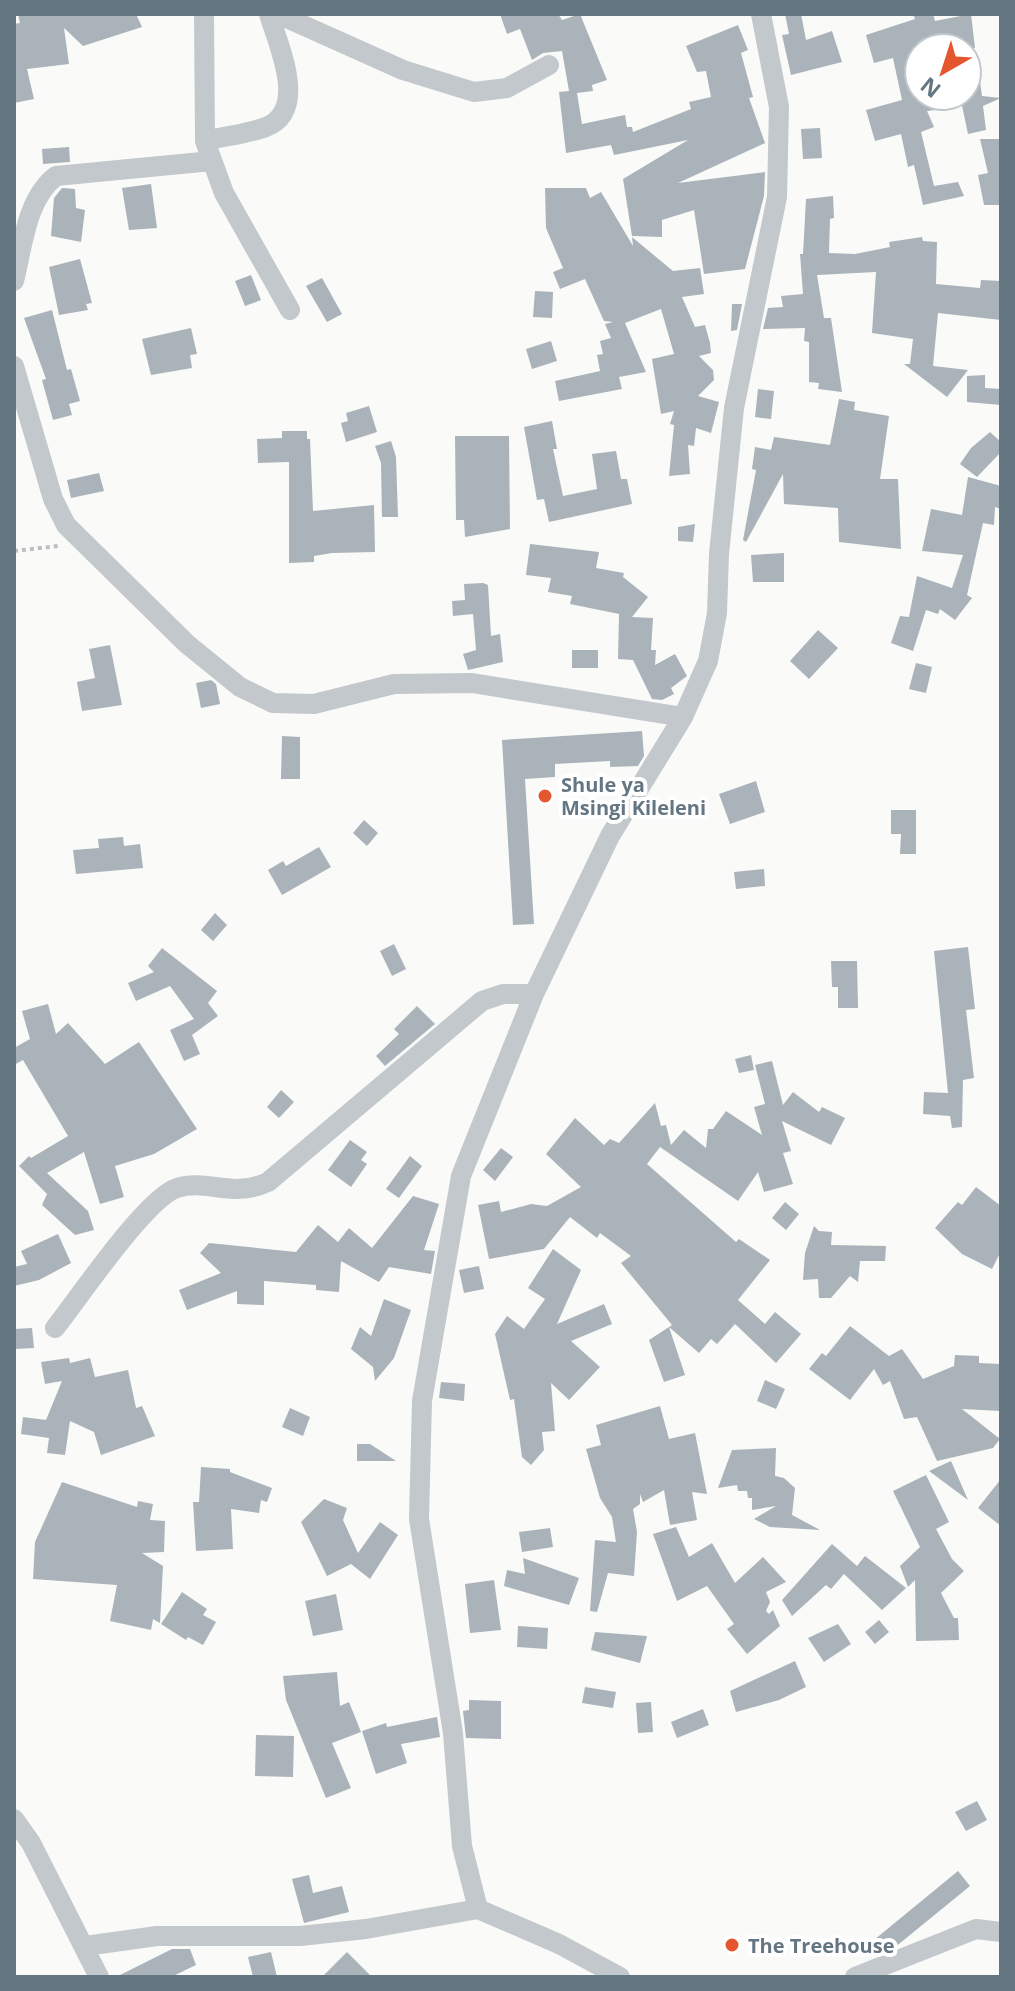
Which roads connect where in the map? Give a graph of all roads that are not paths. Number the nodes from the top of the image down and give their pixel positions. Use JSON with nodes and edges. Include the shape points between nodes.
{"nodes":[{"id":1,"x":204,"y":14,"type":"edge"},
{"id":2,"x":269,"y":14,"type":"edge"},
{"id":3,"x":278,"y":14,"type":"edge"},
{"id":4,"x":761,"y":14,"type":"edge"},
{"id":5,"x":549,"y":65,"type":"dead end"},
{"id":6,"x":205,"y":141,"type":"junction"},
{"id":7,"x":212,"y":161,"type":"junction"},
{"id":8,"x":14,"y":281,"type":"edge"},
{"id":9,"x":290,"y":310,"type":"dead end"},
{"id":10,"x":14,"y":366,"type":"edge"},
{"id":11,"x":683,"y":717,"type":"junction"},
{"id":12,"x":534,"y":994,"type":"junction"},
{"id":13,"x":55,"y":1328,"type":"dead end"},
{"id":14,"x":14,"y":1819,"type":"edge"},
{"id":15,"x":23,"y":1844,"type":"edge"},
{"id":16,"x":478,"y":1909,"type":"junction"},
{"id":17,"x":1001,"y":1932,"type":"edge"},
{"id":18,"x":85,"y":1946,"type":"junction"},
{"id":19,"x":99,"y":1977,"type":"edge"},
{"id":20,"x":620,"y":1977,"type":"edge"},
{"id":21,"x":855,"y":1977,"type":"edge"}],
"edges":[{"from":1,"to":6,"type":"street"},
{"from":2,"to":6,"type":"street","via":[[288,83],[288,106],[268,126]]},
{"from":3,"to":5,"type":"street","via":[[403,70],[474,92],[507,88]]},
{"from":4,"to":11,"type":"street","via":[[779,107],[777,197],[734,408],[717,613],[708,661]]},
{"from":6,"to":7,"type":"street"},
{"from":7,"to":8,"type":"street","via":[[56,176],[35,200]]},
{"from":7,"to":9,"type":"street","via":[[224,193]]},
{"from":10,"to":11,"type":"street","via":[[53,499],[80,542],[240,687],[273,703],[314,704],[394,684],[472,683]]},
{"from":11,"to":12,"type":"street","via":[[610,836]]},
{"from":12,"to":13,"type":"street","via":[[503,994],[482,1001],[268,1182],[252,1190],[177,1188],[156,1203]]},
{"from":12,"to":16,"type":"street","via":[[461,1176],[422,1401],[419,1519],[453,1733],[462,1846]]},
{"from":14,"to":15,"type":"street"},
{"from":15,"to":18,"type":"street"},
{"from":16,"to":18,"type":"street","via":[[300,1936],[157,1936]]},
{"from":16,"to":20,"type":"street"},
{"from":17,"to":21,"type":"street","via":[[976,1929]]},
{"from":18,"to":19,"type":"street"}]}
